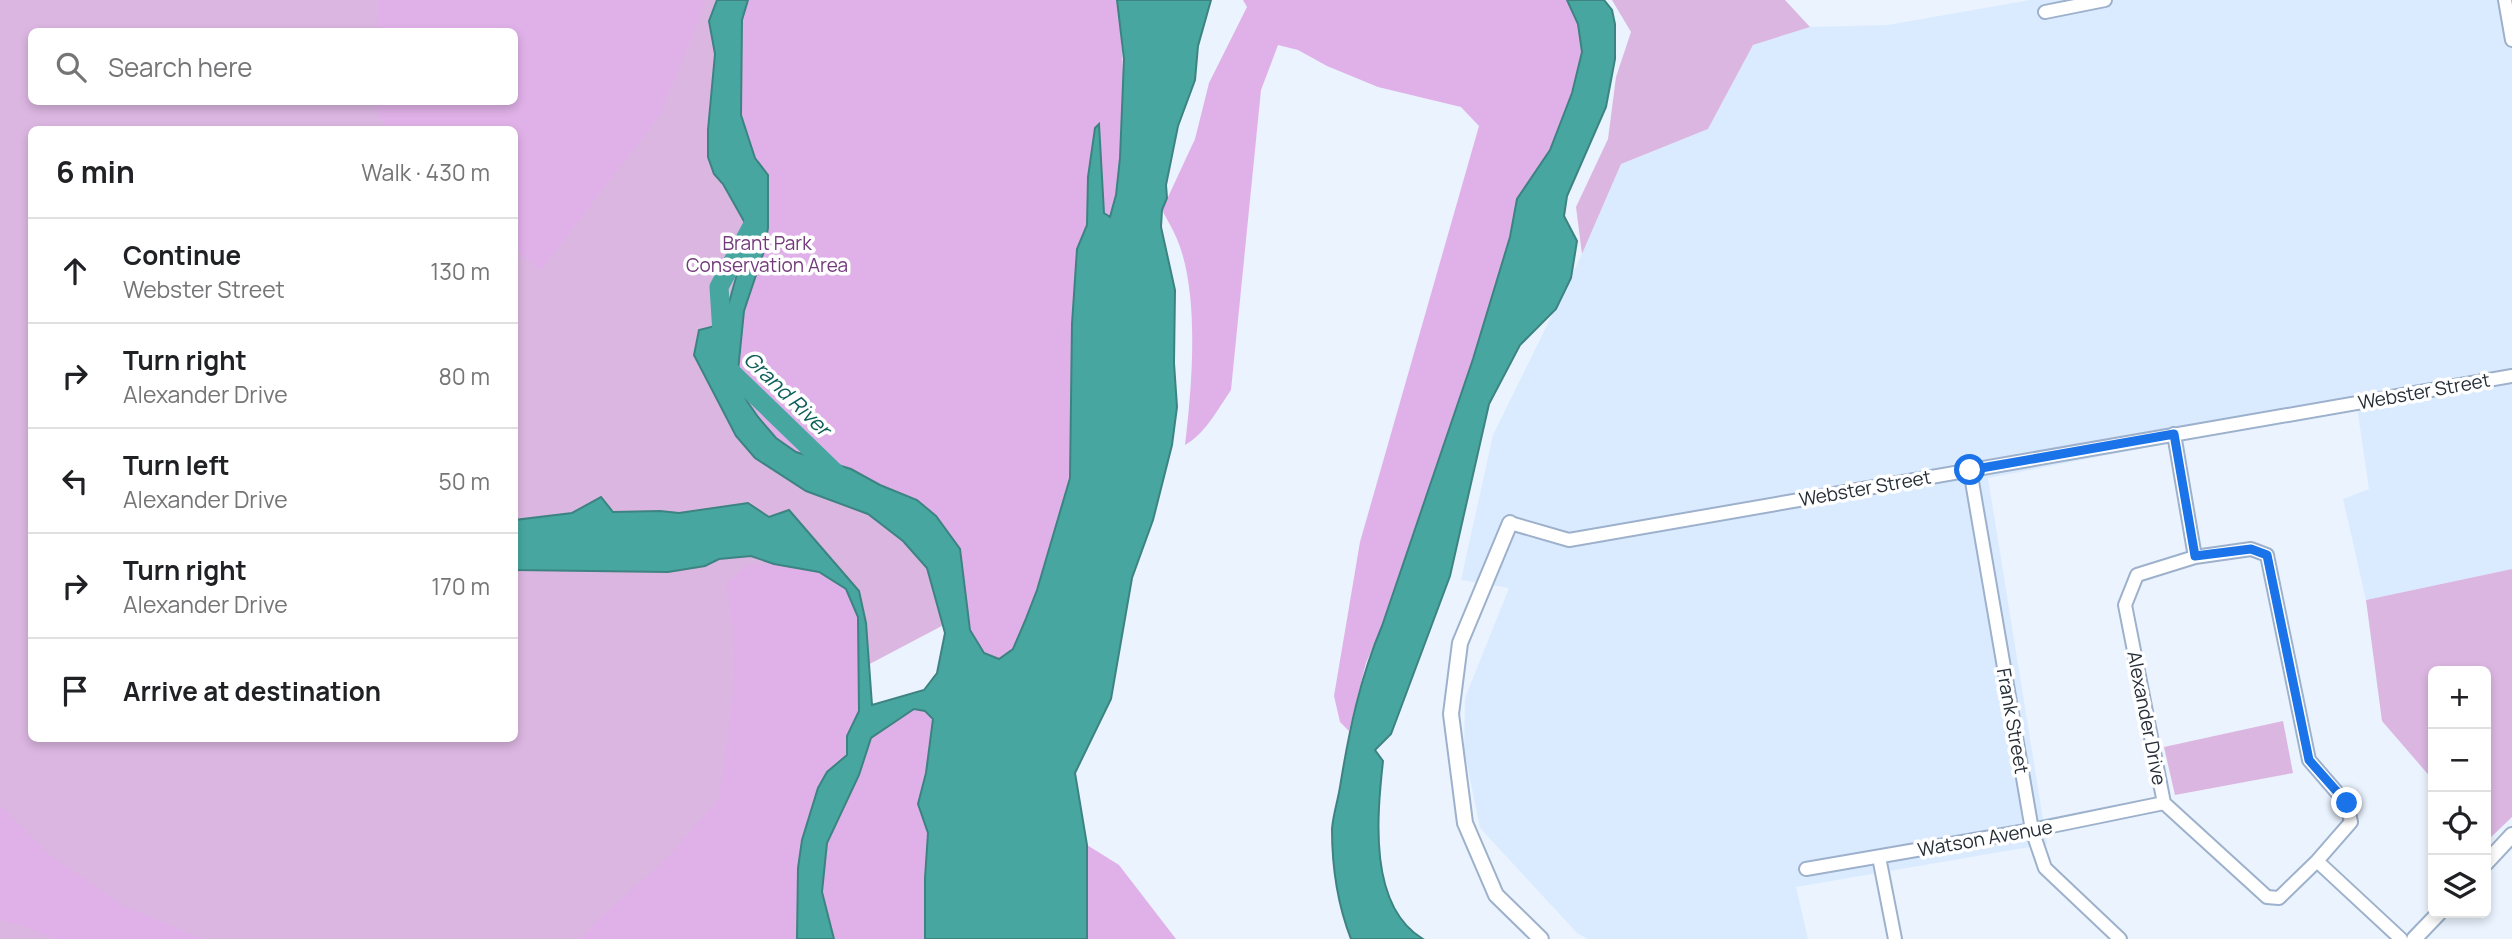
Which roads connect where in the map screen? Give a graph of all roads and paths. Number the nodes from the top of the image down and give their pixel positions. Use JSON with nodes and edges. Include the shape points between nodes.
{"nodes":[{"id":1,"x":2105,"y":0,"type":"edge"},
{"id":2,"x":2505,"y":0,"type":"edge"},
{"id":3,"x":2045,"y":12,"type":"dead end"},
{"id":4,"x":2512,"y":40,"type":"edge"},
{"id":5,"x":2512,"y":376,"type":"edge"},
{"id":6,"x":2174,"y":434,"type":"junction"},
{"id":7,"x":1970,"y":470,"type":"junction"},
{"id":8,"x":1510,"y":523,"type":"joint"},
{"id":9,"x":2195,"y":556,"type":"junction"},
{"id":10,"x":2164,"y":803,"type":"junction"},
{"id":11,"x":2032,"y":830,"type":"junction"},
{"id":12,"x":2512,"y":835,"type":"edge"},
{"id":13,"x":1879,"y":857,"type":"junction"},
{"id":14,"x":2491,"y":858,"type":"edge"},
{"id":15,"x":2317,"y":861,"type":"junction"},
{"id":16,"x":1806,"y":869,"type":"dead end"},
{"id":17,"x":2433,"y":918,"type":"edge"},
{"id":18,"x":1541,"y":939,"type":"edge"},
{"id":19,"x":1895,"y":939,"type":"edge"},
{"id":20,"x":2120,"y":939,"type":"edge"},
{"id":21,"x":2401,"y":939,"type":"edge"},
{"id":22,"x":2414,"y":939,"type":"edge"}],
"edges":[{"from":1,"to":3,"type":"street"},
{"from":2,"to":4,"type":"street"},
{"from":5,"to":6,"type":"street","name":"Webster Street"},
{"from":6,"to":7,"type":"street","name":"Webster Street"},
{"from":6,"to":9,"type":"street"},
{"from":7,"to":8,"type":"street","name":"Webster Street","via":[[1569,540]]},
{"from":7,"to":11,"type":"street","name":"Frank Street"},
{"from":8,"to":18,"type":"street","via":[[1460,643],[1451,714],[1465,823],[1496,895]]},
{"from":9,"to":10,"type":"street","name":"Alexander Drive","via":[[2137,575],[2125,606]]},
{"from":9,"to":15,"type":"street","name":"Alexander Drive","via":[[2251,549],[2267,555],[2309,760],[2347,803],[2351,822]]},
{"from":10,"to":11,"type":"street","name":"Watson Avenue"},
{"from":10,"to":15,"type":"street","name":"Alexander Drive","via":[[2267,897],[2279,898]]},
{"from":11,"to":13,"type":"street","name":"Watson Avenue"},
{"from":11,"to":20,"type":"street","name":"Frank Street","via":[[2045,869]]},
{"from":12,"to":14,"type":"street"},
{"from":13,"to":16,"type":"street","name":"Watson Avenue"},
{"from":13,"to":19,"type":"street"},
{"from":15,"to":21,"type":"street"},
{"from":17,"to":22,"type":"street"}]}
